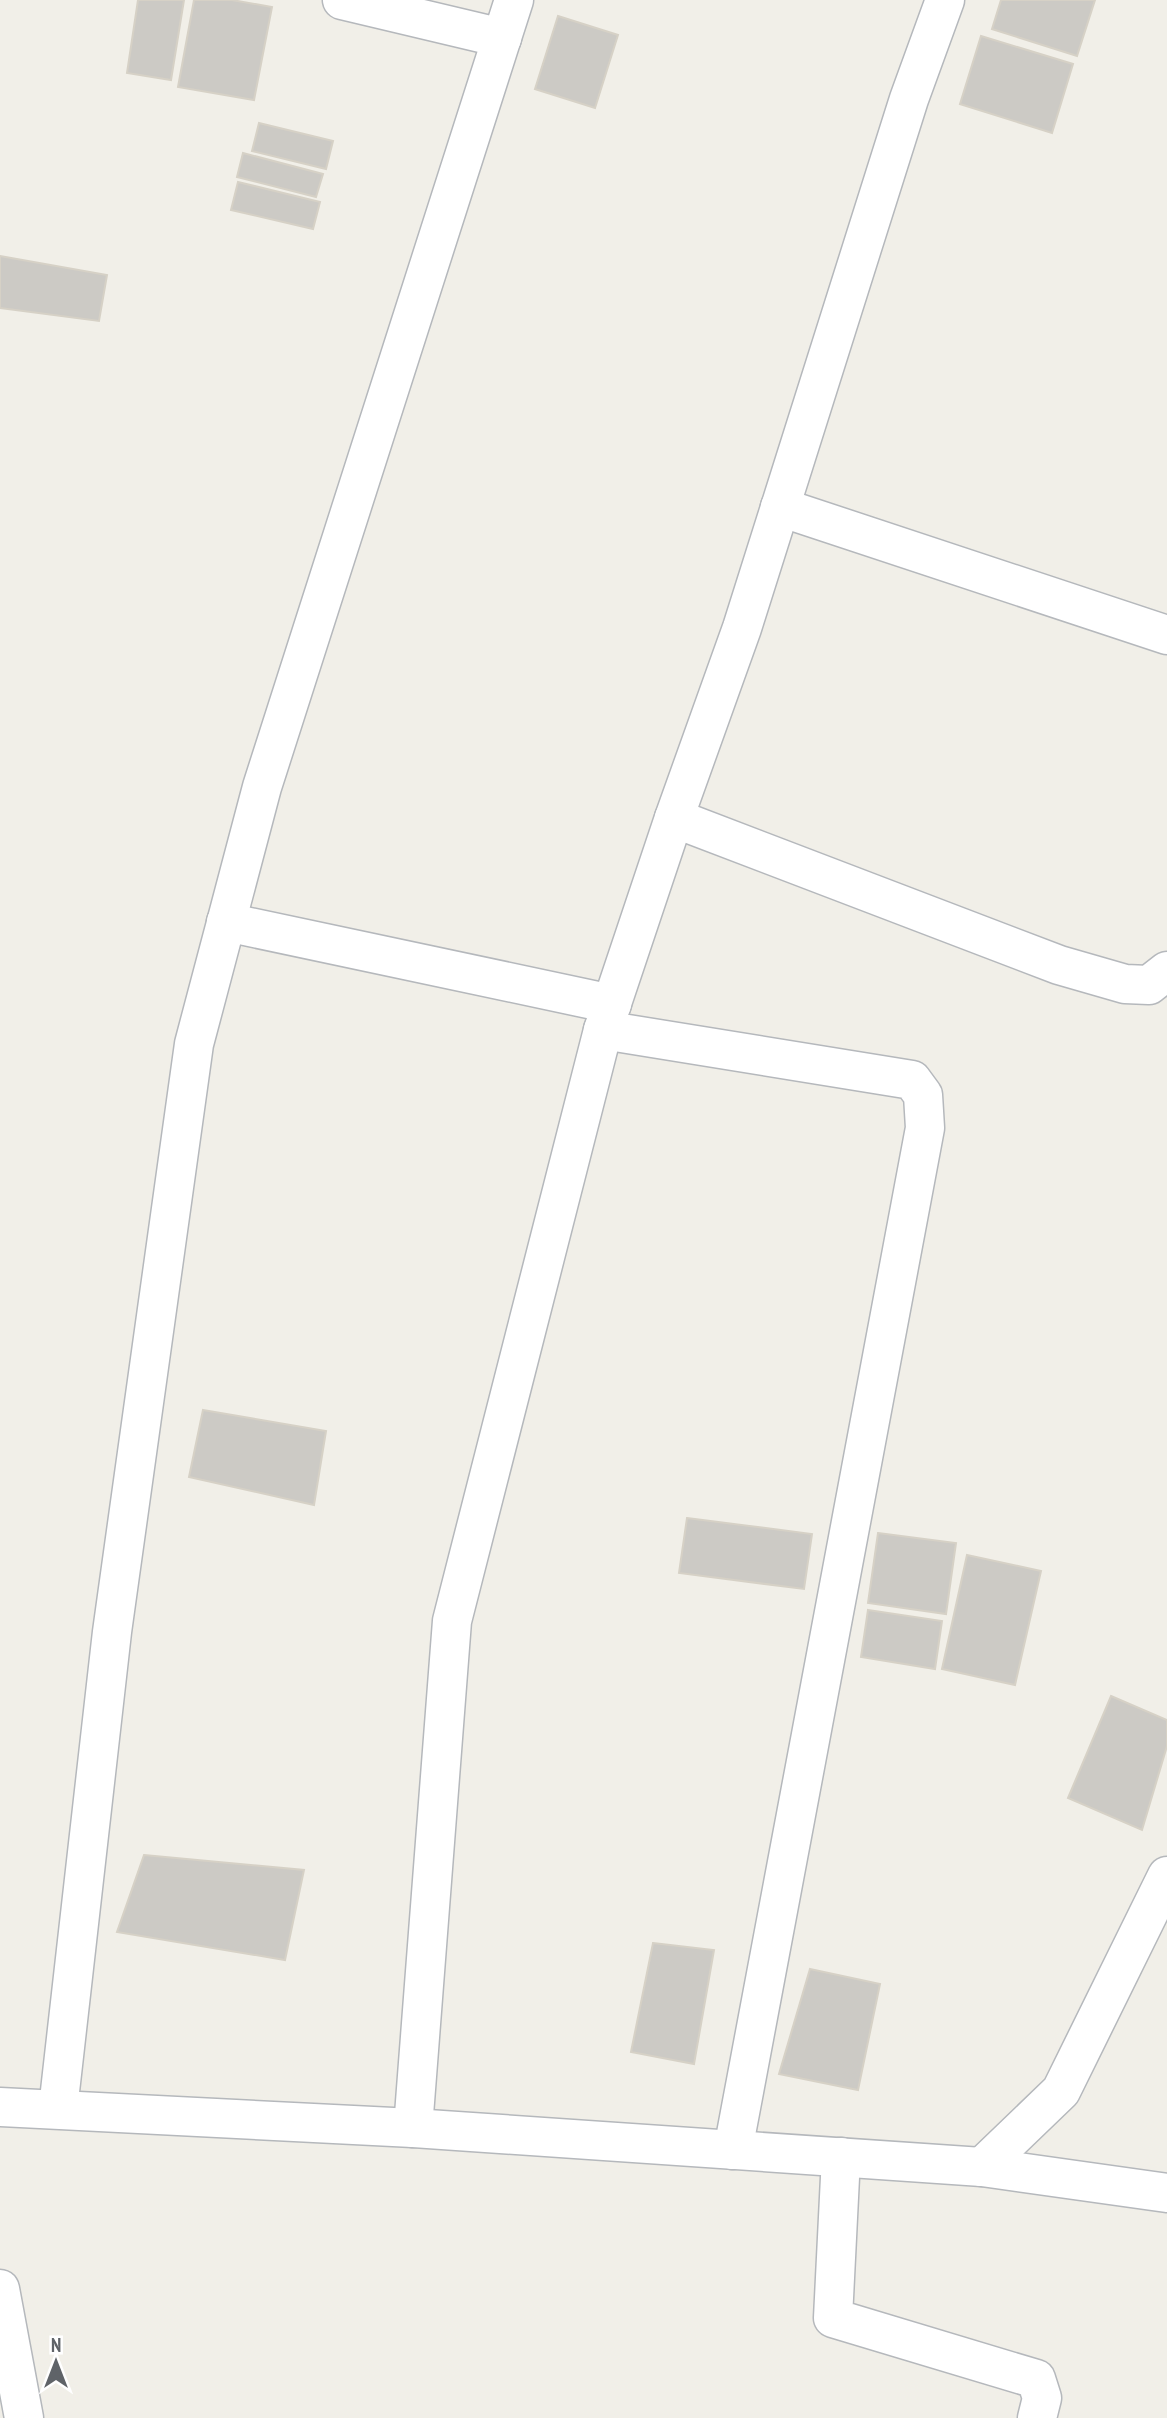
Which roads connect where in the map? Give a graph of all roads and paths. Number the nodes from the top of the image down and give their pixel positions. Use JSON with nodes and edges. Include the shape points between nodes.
{"nodes":[{"id":1,"x":342,"y":0,"type":"edge"},
{"id":2,"x":514,"y":0,"type":"edge"},
{"id":3,"x":945,"y":0,"type":"edge"},
{"id":4,"x":502,"y":38,"type":"junction"},
{"id":5,"x":780,"y":506,"type":"junction"},
{"id":6,"x":1167,"y":635,"type":"edge"},
{"id":7,"x":674,"y":818,"type":"junction"},
{"id":8,"x":226,"y":922,"type":"junction"},
{"id":9,"x":1167,"y":971,"type":"edge"},
{"id":10,"x":607,"y":1017,"type":"junction"},
{"id":11,"x":1167,"y":1876,"type":"edge"},
{"id":12,"x":0,"y":2107,"type":"edge"},
{"id":13,"x":58,"y":2109,"type":"junction"},
{"id":14,"x":413,"y":2128,"type":"junction"},
{"id":15,"x":733,"y":2150,"type":"junction"},
{"id":16,"x":841,"y":2157,"type":"junction"},
{"id":17,"x":982,"y":2167,"type":"junction"},
{"id":18,"x":1167,"y":2193,"type":"edge"},
{"id":19,"x":0,"y":2289,"type":"edge"},
{"id":20,"x":24,"y":2418,"type":"edge"},
{"id":21,"x":1037,"y":2418,"type":"edge"}],
"edges":[{"from":1,"to":4,"type":"street"},
{"from":2,"to":4,"type":"street"},
{"from":3,"to":5,"type":"street","via":[[909,99]]},
{"from":4,"to":8,"type":"street","via":[[262,787]]},
{"from":5,"to":6,"type":"street"},
{"from":5,"to":7,"type":"street"},
{"from":7,"to":9,"type":"street","via":[[1059,965],[1125,984],[1149,985]]},
{"from":7,"to":10,"type":"street"},
{"from":8,"to":10,"type":"street"},
{"from":8,"to":13,"type":"street","via":[[194,1044],[112,1632]]},
{"from":10,"to":14,"type":"street","via":[[452,1621]]},
{"from":10,"to":15,"type":"street","via":[[912,1080],[923,1095],[925,1128]]},
{"from":11,"to":17,"type":"street","via":[[1061,2091]]},
{"from":12,"to":13,"type":"street"},
{"from":13,"to":14,"type":"street"},
{"from":14,"to":15,"type":"street"},
{"from":15,"to":16,"type":"street"},
{"from":16,"to":17,"type":"street"},
{"from":16,"to":21,"type":"street","via":[[833,2318],[1036,2379],[1042,2398]]},
{"from":17,"to":18,"type":"street"},
{"from":19,"to":20,"type":"street"}]}
